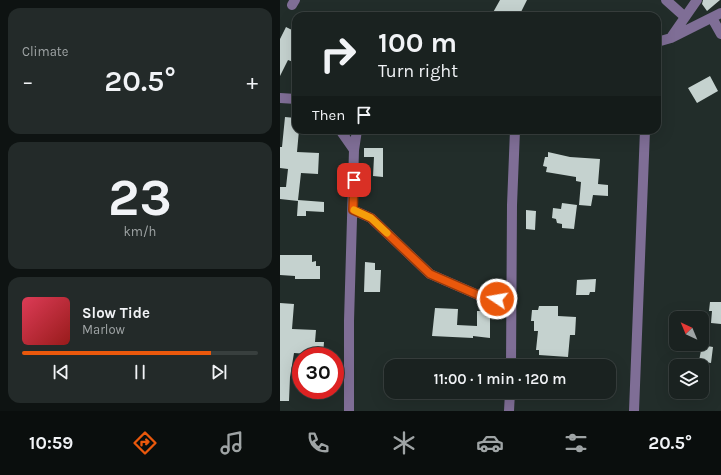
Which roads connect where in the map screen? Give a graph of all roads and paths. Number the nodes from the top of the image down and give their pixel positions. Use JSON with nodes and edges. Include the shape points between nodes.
{"nodes":[{"id":1,"x":666,"y":0,"type":"edge"},
{"id":2,"x":696,"y":0,"type":"edge"},
{"id":3,"x":717,"y":16,"type":"edge"},
{"id":4,"x":685,"y":17,"type":"junction"},
{"id":5,"x":721,"y":34,"type":"edge"},
{"id":6,"x":671,"y":38,"type":"junction"},
{"id":7,"x":661,"y":41,"type":"edge"},
{"id":8,"x":280,"y":98,"type":"edge"},
{"id":9,"x":292,"y":98,"type":"edge"},
{"id":10,"x":343,"y":134,"type":"edge"},
{"id":11,"x":357,"y":134,"type":"edge"},
{"id":12,"x":515,"y":134,"type":"edge"},
{"id":13,"x":645,"y":134,"type":"edge"},
{"id":14,"x":354,"y":150,"type":"junction"},
{"id":15,"x":353,"y":210,"type":"junction"},
{"id":16,"x":512,"y":299,"type":"junction"},
{"id":17,"x":511,"y":359,"type":"edge"},
{"id":18,"x":510,"y":399,"type":"edge"},
{"id":19,"x":349,"y":411,"type":"edge"},
{"id":20,"x":510,"y":411,"type":"edge"},
{"id":21,"x":634,"y":411,"type":"edge"}],
"edges":[{"from":1,"to":4,"type":"street"},
{"from":2,"to":4,"type":"street"},
{"from":3,"to":5,"type":"street"},
{"from":3,"to":6,"type":"street"},
{"from":4,"to":6,"type":"street"},
{"from":6,"to":7,"type":"street"},
{"from":8,"to":9,"type":"street"},
{"from":10,"to":14,"type":"street"},
{"from":11,"to":14,"type":"street"},
{"from":12,"to":16,"type":"street"},
{"from":13,"to":21,"type":"street"},
{"from":14,"to":15,"type":"street"},
{"from":15,"to":16,"type":"street","via":[[371,218],[430,274],[485,298]]},
{"from":15,"to":19,"type":"street"},
{"from":16,"to":17,"type":"street"},
{"from":18,"to":20,"type":"street"}]}
